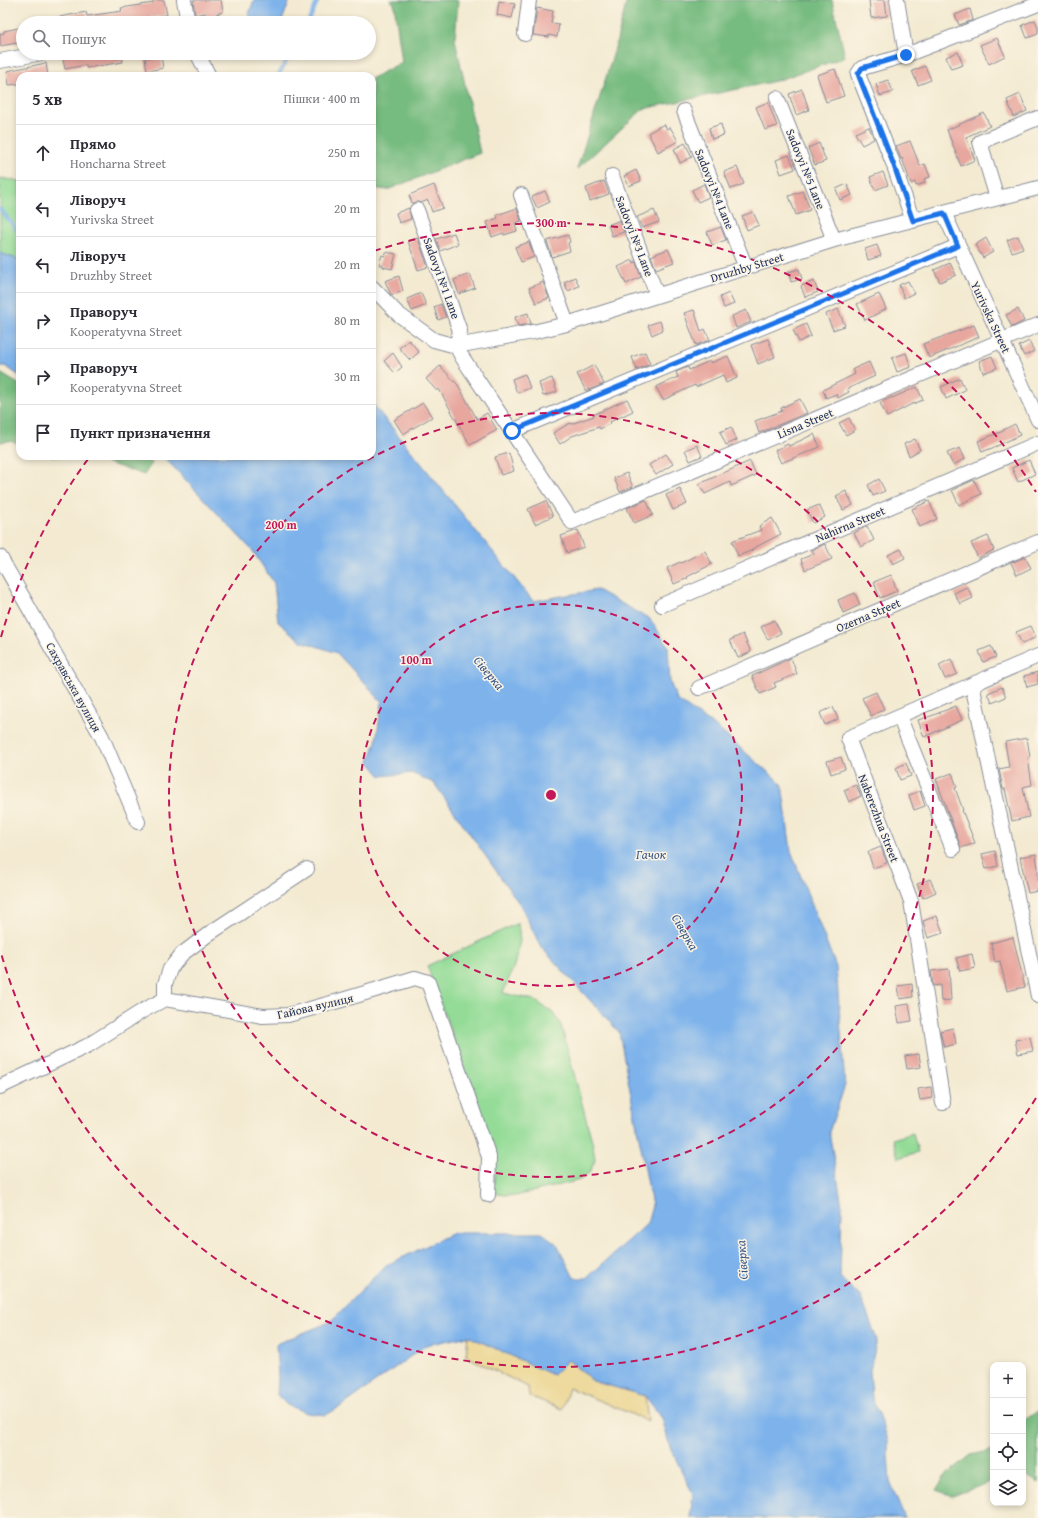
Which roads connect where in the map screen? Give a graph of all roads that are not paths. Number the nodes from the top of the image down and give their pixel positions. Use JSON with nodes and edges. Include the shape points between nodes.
{"nodes":[{"id":1,"x":184,"y":0,"type":"edge"},
{"id":2,"x":529,"y":0,"type":"edge"},
{"id":3,"x":897,"y":0,"type":"edge"},
{"id":4,"x":1038,"y":4,"type":"edge"},
{"id":5,"x":187,"y":16,"type":"edge"},
{"id":6,"x":525,"y":34,"type":"dead end"},
{"id":7,"x":906,"y":55,"type":"junction"},
{"id":8,"x":16,"y":58,"type":"edge"},
{"id":9,"x":201,"y":60,"type":"edge"},
{"id":10,"x":0,"y":61,"type":"edge"},
{"id":11,"x":207,"y":72,"type":"edge"},
{"id":12,"x":777,"y":98,"type":"dead end"},
{"id":13,"x":684,"y":111,"type":"dead end"},
{"id":14,"x":1038,"y":118,"type":"edge"},
{"id":15,"x":612,"y":176,"type":"dead end"},
{"id":16,"x":1038,"y":188,"type":"edge"},
{"id":17,"x":521,"y":195,"type":"dead end"},
{"id":18,"x":998,"y":198,"type":"junction"},
{"id":19,"x":418,"y":210,"type":"dead end"},
{"id":20,"x":944,"y":213,"type":"junction"},
{"id":21,"x":913,"y":221,"type":"junction"},
{"id":22,"x":834,"y":240,"type":"junction"},
{"id":23,"x":958,"y":246,"type":"junction"},
{"id":24,"x":746,"y":268,"type":"junction"},
{"id":25,"x":376,"y":291,"type":"edge"},
{"id":26,"x":657,"y":295,"type":"junction"},
{"id":27,"x":567,"y":324,"type":"junction"},
{"id":28,"x":1038,"y":325,"type":"edge"},
{"id":29,"x":1002,"y":340,"type":"junction"},
{"id":30,"x":456,"y":346,"type":"junction"},
{"id":31,"x":1038,"y":420,"type":"edge"},
{"id":32,"x":512,"y":431,"type":"junction"},
{"id":33,"x":1038,"y":443,"type":"edge"},
{"id":34,"x":1038,"y":542,"type":"edge"},
{"id":35,"x":0,"y":556,"type":"edge"},
{"id":36,"x":662,"y":605,"type":"dead end"},
{"id":37,"x":1038,"y":656,"type":"edge"},
{"id":38,"x":972,"y":684,"type":"junction"},
{"id":39,"x":698,"y":688,"type":"dead end"},
{"id":40,"x":899,"y":716,"type":"junction"},
{"id":41,"x":138,"y":822,"type":"dead end"},
{"id":42,"x":952,"y":849,"type":"dead end"},
{"id":43,"x":307,"y":869,"type":"dead end"},
{"id":44,"x":1038,"y":996,"type":"edge"},
{"id":45,"x":165,"y":999,"type":"junction"},
{"id":46,"x":0,"y":1087,"type":"edge"},
{"id":47,"x":943,"y":1103,"type":"dead end"},
{"id":48,"x":488,"y":1195,"type":"dead end"}],
"edges":[{"from":1,"to":5,"type":"street"},
{"from":2,"to":6,"type":"street"},
{"from":3,"to":7,"type":"street"},
{"from":4,"to":7,"type":"street"},
{"from":7,"to":21,"type":"street","via":[[862,68],[858,74]]},
{"from":8,"to":10,"type":"street"},
{"from":9,"to":11,"type":"street"},
{"from":12,"to":22,"type":"street","name":"Sadovyi №5 Lane"},
{"from":13,"to":24,"type":"street","name":"Sadovyi №4 Lane"},
{"from":14,"to":18,"type":"street","via":[[980,142]]},
{"from":15,"to":26,"type":"street","name":"Sadovyi №3 Lane"},
{"from":16,"to":18,"type":"street","name":"Druzhby Street"},
{"from":17,"to":27,"type":"street"},
{"from":18,"to":20,"type":"street","name":"Druzhby Street"},
{"from":19,"to":30,"type":"street","name":"Sadovyi №1 Lane","via":[[460,331]]},
{"from":20,"to":21,"type":"street","name":"Druzhby Street"},
{"from":20,"to":23,"type":"street","name":"Yurivska Street"},
{"from":21,"to":22,"type":"street","name":"Druzhby Street"},
{"from":22,"to":24,"type":"street","name":"Druzhby Street"},
{"from":23,"to":29,"type":"street","name":"Yurivska Street"},
{"from":23,"to":32,"type":"street"},
{"from":24,"to":26,"type":"street","name":"Druzhby Street"},
{"from":25,"to":30,"type":"street","via":[[398,314],[434,340]]},
{"from":26,"to":27,"type":"street","name":"Druzhby Street"},
{"from":27,"to":30,"type":"street","name":"Druzhby Street"},
{"from":28,"to":29,"type":"street","name":"Lisna Street"},
{"from":29,"to":31,"type":"street","name":"Yurivska Street"},
{"from":29,"to":32,"type":"street","name":"Lisna Street","via":[[572,522]]},
{"from":30,"to":32,"type":"street"},
{"from":33,"to":36,"type":"street","name":"Nahirna Street"},
{"from":34,"to":39,"type":"street","name":"Ozerna Street"},
{"from":35,"to":41,"type":"street","name":"Сахравська вулиця","via":[[102,737]]},
{"from":37,"to":38,"type":"street","name":"Naberezhna Street"},
{"from":38,"to":40,"type":"street","name":"Naberezhna Street"},
{"from":38,"to":44,"type":"street"},
{"from":40,"to":42,"type":"street"},
{"from":40,"to":47,"type":"street","name":"Naberezhna Street","via":[[848,738],[911,901]]},
{"from":43,"to":45,"type":"street","via":[[182,954],[170,969],[165,984]]},
{"from":45,"to":46,"type":"street","via":[[87,1046]]},
{"from":45,"to":48,"type":"street","name":"Гайова вулиця","via":[[263,1016],[288,1015],[415,978],[428,982],[489,1157]]}]}
